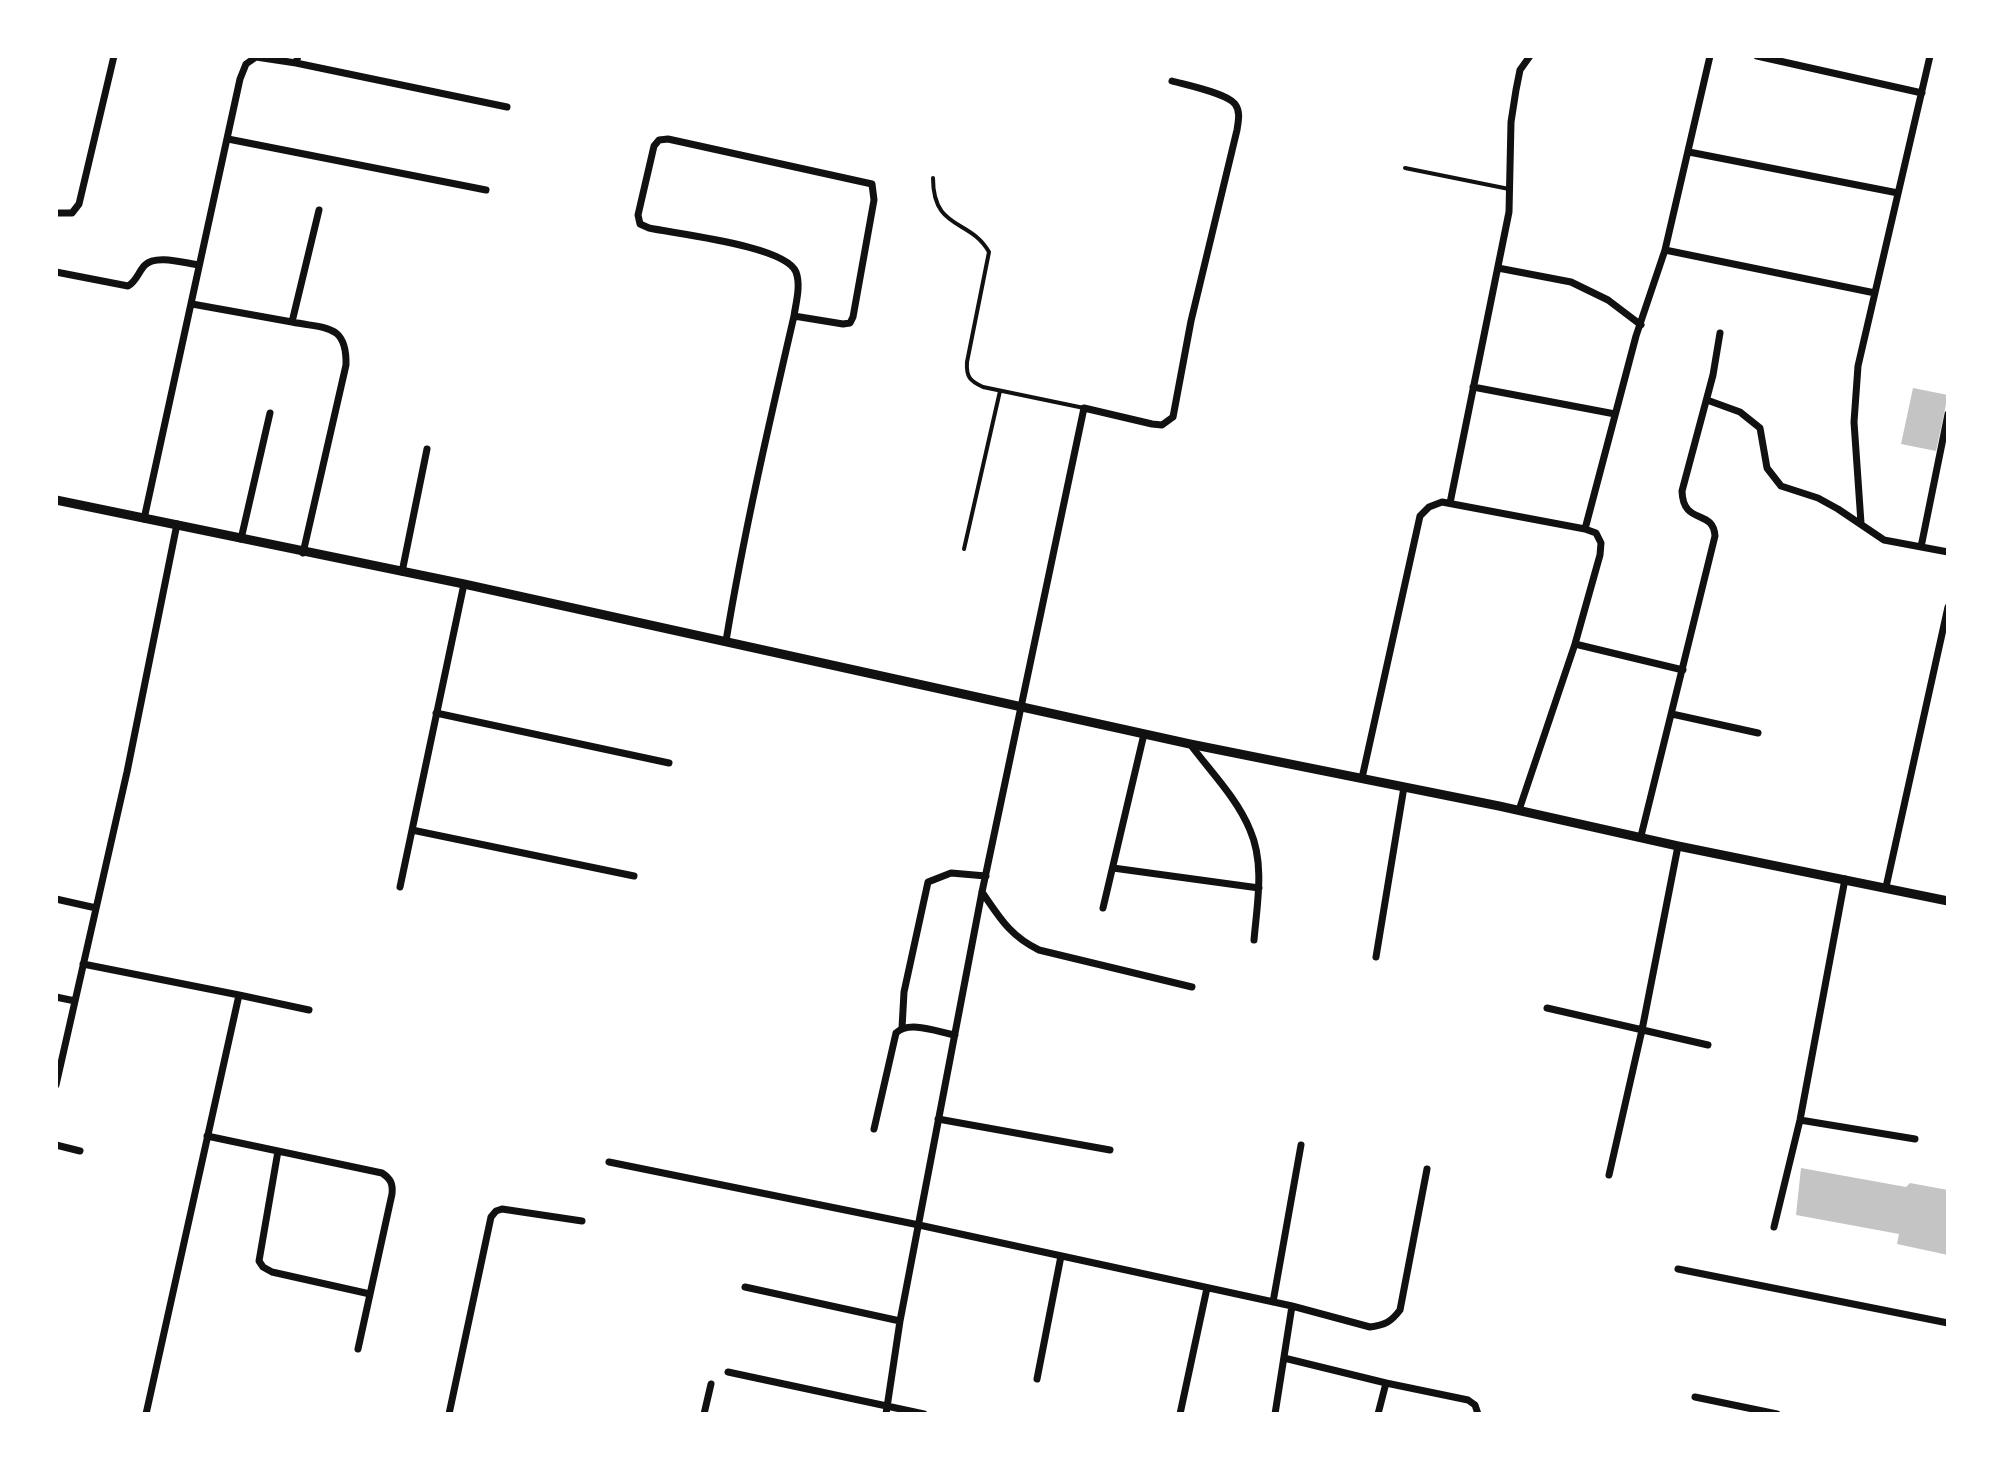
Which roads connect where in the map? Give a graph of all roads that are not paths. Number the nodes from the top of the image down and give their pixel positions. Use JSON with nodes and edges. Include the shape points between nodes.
{"nodes":[{"id":1,"x":114,"y":56,"type":"edge"},
{"id":2,"x":1530,"y":56,"type":"edge"},
{"id":3,"x":1710,"y":56,"type":"edge"},
{"id":4,"x":1757,"y":56,"type":"edge"},
{"id":5,"x":1930,"y":56,"type":"edge"},
{"id":6,"x":297,"y":60,"type":"edge"},
{"id":7,"x":1172,"y":81,"type":"dead end"},
{"id":8,"x":1922,"y":93,"type":"junction"},
{"id":9,"x":507,"y":107,"type":"dead end"},
{"id":10,"x":228,"y":139,"type":"junction"},
{"id":11,"x":1689,"y":152,"type":"junction"},
{"id":12,"x":1405,"y":168,"type":"dead end"},
{"id":13,"x":933,"y":178,"type":"dead end"},
{"id":14,"x":1511,"y":189,"type":"junction"},
{"id":15,"x":486,"y":190,"type":"dead end"},
{"id":16,"x":1898,"y":193,"type":"junction"},
{"id":17,"x":319,"y":210,"type":"dead end"},
{"id":18,"x":56,"y":213,"type":"edge"},
{"id":19,"x":1665,"y":250,"type":"junction"},
{"id":20,"x":199,"y":265,"type":"junction"},
{"id":21,"x":1498,"y":268,"type":"junction"},
{"id":22,"x":56,"y":272,"type":"edge"},
{"id":23,"x":1875,"y":293,"type":"junction"},
{"id":24,"x":192,"y":304,"type":"junction"},
{"id":25,"x":794,"y":316,"type":"junction"},
{"id":26,"x":292,"y":322,"type":"junction"},
{"id":27,"x":1641,"y":325,"type":"junction"},
{"id":28,"x":1720,"y":333,"type":"dead end"},
{"id":29,"x":1473,"y":387,"type":"junction"},
{"id":30,"x":1000,"y":391,"type":"junction"},
{"id":31,"x":1707,"y":400,"type":"junction"},
{"id":32,"x":1084,"y":408,"type":"junction"},
{"id":33,"x":270,"y":413,"type":"dead end"},
{"id":34,"x":1615,"y":414,"type":"junction"},
{"id":35,"x":1948,"y":414,"type":"edge"},
{"id":36,"x":427,"y":449,"type":"dead end"},
{"id":37,"x":56,"y":500,"type":"edge"},
{"id":38,"x":1450,"y":503,"type":"junction"},
{"id":39,"x":144,"y":519,"type":"junction"},
{"id":40,"x":1861,"y":523,"type":"junction"},
{"id":41,"x":177,"y":524,"type":"junction"},
{"id":42,"x":1585,"y":529,"type":"junction"},
{"id":43,"x":241,"y":539,"type":"junction"},
{"id":44,"x":1921,"y":547,"type":"junction"},
{"id":45,"x":964,"y":549,"type":"dead end"},
{"id":46,"x":1948,"y":552,"type":"edge"},
{"id":47,"x":303,"y":553,"type":"junction"},
{"id":48,"x":402,"y":572,"type":"junction"},
{"id":49,"x":464,"y":584,"type":"junction"},
{"id":50,"x":1948,"y":607,"type":"edge"},
{"id":51,"x":726,"y":641,"type":"junction"},
{"id":52,"x":1575,"y":644,"type":"junction"},
{"id":53,"x":1683,"y":670,"type":"junction"},
{"id":54,"x":1020,"y":708,"type":"junction"},
{"id":55,"x":436,"y":713,"type":"junction"},
{"id":56,"x":1672,"y":714,"type":"junction"},
{"id":57,"x":1758,"y":733,"type":"dead end"},
{"id":58,"x":1144,"y":734,"type":"junction"},
{"id":59,"x":1190,"y":744,"type":"junction"},
{"id":60,"x":669,"y":763,"type":"dead end"},
{"id":61,"x":1362,"y":778,"type":"junction"},
{"id":62,"x":1404,"y":787,"type":"junction"},
{"id":63,"x":1519,"y":810,"type":"junction"},
{"id":64,"x":412,"y":830,"type":"junction"},
{"id":65,"x":1641,"y":836,"type":"junction"},
{"id":66,"x":1678,"y":846,"type":"junction"},
{"id":67,"x":1113,"y":868,"type":"junction"},
{"id":68,"x":634,"y":876,"type":"dead end"},
{"id":69,"x":986,"y":876,"type":"junction"},
{"id":70,"x":1845,"y":879,"type":"junction"},
{"id":71,"x":400,"y":887,"type":"dead end"},
{"id":72,"x":1886,"y":887,"type":"junction"},
{"id":73,"x":1259,"y":888,"type":"junction"},
{"id":74,"x":982,"y":892,"type":"junction"},
{"id":75,"x":56,"y":899,"type":"edge"},
{"id":76,"x":1948,"y":901,"type":"edge"},
{"id":77,"x":96,"y":908,"type":"junction"},
{"id":78,"x":1103,"y":908,"type":"dead end"},
{"id":79,"x":1254,"y":940,"type":"dead end"},
{"id":80,"x":1376,"y":957,"type":"dead end"},
{"id":81,"x":83,"y":964,"type":"junction"},
{"id":82,"x":1192,"y":987,"type":"dead end"},
{"id":83,"x":239,"y":995,"type":"junction"},
{"id":84,"x":56,"y":997,"type":"edge"},
{"id":85,"x":75,"y":1001,"type":"junction"},
{"id":86,"x":1547,"y":1008,"type":"dead end"},
{"id":87,"x":309,"y":1010,"type":"dead end"},
{"id":88,"x":902,"y":1028,"type":"junction"},
{"id":89,"x":1642,"y":1030,"type":"junction"},
{"id":90,"x":955,"y":1035,"type":"junction"},
{"id":91,"x":1708,"y":1045,"type":"dead end"},
{"id":92,"x":56,"y":1085,"type":"edge"},
{"id":93,"x":938,"y":1119,"type":"junction"},
{"id":94,"x":1800,"y":1120,"type":"junction"},
{"id":95,"x":874,"y":1129,"type":"dead end"},
{"id":96,"x":207,"y":1136,"type":"junction"},
{"id":97,"x":1915,"y":1139,"type":"dead end"},
{"id":98,"x":56,"y":1145,"type":"edge"},
{"id":99,"x":1301,"y":1145,"type":"dead end"},
{"id":100,"x":1110,"y":1150,"type":"dead end"},
{"id":101,"x":80,"y":1151,"type":"dead end"},
{"id":102,"x":278,"y":1151,"type":"junction"},
{"id":103,"x":609,"y":1162,"type":"dead end"},
{"id":104,"x":1427,"y":1169,"type":"dead end"},
{"id":105,"x":1609,"y":1175,"type":"dead end"},
{"id":106,"x":582,"y":1221,"type":"dead end"},
{"id":107,"x":919,"y":1225,"type":"junction"},
{"id":108,"x":1774,"y":1227,"type":"dead end"},
{"id":109,"x":1061,"y":1256,"type":"junction"},
{"id":110,"x":1678,"y":1269,"type":"dead end"},
{"id":111,"x":745,"y":1287,"type":"dead end"},
{"id":112,"x":1207,"y":1288,"type":"junction"},
{"id":113,"x":370,"y":1294,"type":"junction"},
{"id":114,"x":1273,"y":1302,"type":"junction"},
{"id":115,"x":1292,"y":1306,"type":"junction"},
{"id":116,"x":900,"y":1321,"type":"junction"},
{"id":117,"x":1948,"y":1323,"type":"edge"},
{"id":118,"x":358,"y":1349,"type":"dead end"},
{"id":119,"x":1284,"y":1358,"type":"junction"},
{"id":120,"x":728,"y":1372,"type":"dead end"},
{"id":121,"x":1037,"y":1379,"type":"dead end"},
{"id":122,"x":1386,"y":1383,"type":"junction"},
{"id":123,"x":711,"y":1384,"type":"dead end"},
{"id":124,"x":1695,"y":1397,"type":"dead end"},
{"id":125,"x":887,"y":1410,"type":"edge"},
{"id":126,"x":146,"y":1414,"type":"edge"},
{"id":127,"x":449,"y":1414,"type":"edge"},
{"id":128,"x":704,"y":1414,"type":"edge"},
{"id":129,"x":924,"y":1414,"type":"edge"},
{"id":130,"x":1180,"y":1414,"type":"edge"},
{"id":131,"x":1275,"y":1414,"type":"edge"},
{"id":132,"x":1378,"y":1414,"type":"edge"},
{"id":133,"x":1478,"y":1414,"type":"edge"},
{"id":134,"x":1777,"y":1414,"type":"edge"}],
"edges":[{"from":1,"to":18,"type":"street","via":[[79,204],[72,213]]},
{"from":2,"to":14,"type":"street","via":[[1520,70],[1511,122]]},
{"from":3,"to":11,"type":"street"},
{"from":4,"to":8,"type":"street"},
{"from":5,"to":8,"type":"street"},
{"from":6,"to":9,"type":"street"},
{"from":6,"to":10,"type":"street","via":[[256,57],[246,64]]},
{"from":7,"to":32,"type":"street","via":[[1226,98],[1239,116],[1176,406],[1173,417],[1162,425]]},
{"from":8,"to":16,"type":"street"},
{"from":10,"to":15,"type":"street"},
{"from":10,"to":20,"type":"street"},
{"from":11,"to":16,"type":"street"},
{"from":11,"to":19,"type":"street"},
{"from":12,"to":14,"type":"lane"},
{"from":13,"to":30,"type":"lane","via":[[938,207],[989,252],[966,374],[971,382]]},
{"from":14,"to":21,"type":"street"},
{"from":16,"to":23,"type":"street"},
{"from":17,"to":26,"type":"street"},
{"from":19,"to":23,"type":"street"},
{"from":19,"to":27,"type":"street"},
{"from":20,"to":22,"type":"street","via":[[154,260],[128,286]]},
{"from":20,"to":24,"type":"street"},
{"from":21,"to":27,"type":"street","via":[[1571,282],[1608,300]]},
{"from":21,"to":29,"type":"street"},
{"from":23,"to":40,"type":"street","via":[[1855,398]]},
{"from":24,"to":26,"type":"street"},
{"from":24,"to":39,"type":"street"},
{"from":25,"to":25,"type":"street","via":[[850,323],[874,200],[872,184],[659,140],[640,224],[786,260],[796,271]]},
{"from":25,"to":51,"type":"street"},
{"from":26,"to":47,"type":"street","via":[[330,330],[342,336],[346,346]]},
{"from":27,"to":34,"type":"street"},
{"from":28,"to":31,"type":"street"},
{"from":29,"to":34,"type":"street"},
{"from":29,"to":38,"type":"street"},
{"from":30,"to":32,"type":"lane"},
{"from":30,"to":45,"type":"lane"},
{"from":31,"to":40,"type":"street","via":[[1740,412],[1760,428],[1767,468],[1781,486],[1818,498]]},
{"from":31,"to":53,"type":"street","via":[[1682,500],[1690,514],[1709,520],[1715,536]]},
{"from":32,"to":54,"type":"street"},
{"from":33,"to":43,"type":"street"},
{"from":34,"to":42,"type":"street"},
{"from":35,"to":44,"type":"street"},
{"from":36,"to":48,"type":"street"},
{"from":37,"to":39,"type":"street"},
{"from":38,"to":42,"type":"street"},
{"from":38,"to":61,"type":"street","via":[[1429,507],[1420,516]]},
{"from":39,"to":41,"type":"street"},
{"from":40,"to":44,"type":"street","via":[[1884,540]]},
{"from":41,"to":43,"type":"street"},
{"from":41,"to":77,"type":"street"},
{"from":42,"to":52,"type":"street","via":[[1596,533],[1601,543]]},
{"from":43,"to":47,"type":"street"},
{"from":44,"to":46,"type":"street"},
{"from":47,"to":48,"type":"street"},
{"from":48,"to":49,"type":"street"},
{"from":49,"to":51,"type":"street"},
{"from":49,"to":55,"type":"street"},
{"from":50,"to":72,"type":"street"},
{"from":51,"to":54,"type":"street"},
{"from":52,"to":53,"type":"street"},
{"from":52,"to":63,"type":"street"},
{"from":53,"to":56,"type":"street"},
{"from":54,"to":58,"type":"street"},
{"from":54,"to":69,"type":"street"},
{"from":55,"to":60,"type":"street"},
{"from":55,"to":64,"type":"street"},
{"from":56,"to":57,"type":"street"},
{"from":56,"to":65,"type":"street"},
{"from":58,"to":59,"type":"street"},
{"from":58,"to":67,"type":"street"},
{"from":59,"to":61,"type":"street"},
{"from":59,"to":73,"type":"street","via":[[1251,831]]},
{"from":61,"to":62,"type":"street"},
{"from":62,"to":63,"type":"street"},
{"from":62,"to":80,"type":"street"},
{"from":63,"to":65,"type":"street"},
{"from":64,"to":68,"type":"street"},
{"from":64,"to":71,"type":"street"},
{"from":65,"to":66,"type":"street"},
{"from":66,"to":70,"type":"street"},
{"from":66,"to":89,"type":"street"},
{"from":67,"to":73,"type":"street"},
{"from":67,"to":78,"type":"street"},
{"from":69,"to":74,"type":"street"},
{"from":69,"to":88,"type":"street","via":[[951,873],[928,882],[904,992]]},
{"from":70,"to":72,"type":"street"},
{"from":70,"to":94,"type":"street"},
{"from":72,"to":76,"type":"street"},
{"from":73,"to":79,"type":"street"},
{"from":74,"to":82,"type":"street","via":[[1007,928],[1039,950]]},
{"from":74,"to":90,"type":"street"},
{"from":75,"to":77,"type":"street"},
{"from":77,"to":81,"type":"street"},
{"from":81,"to":83,"type":"street"},
{"from":81,"to":85,"type":"street"},
{"from":83,"to":87,"type":"street"},
{"from":83,"to":96,"type":"street"},
{"from":84,"to":85,"type":"street"},
{"from":85,"to":92,"type":"street"},
{"from":86,"to":89,"type":"street"},
{"from":88,"to":90,"type":"street"},
{"from":88,"to":95,"type":"street","via":[[893,1042]]},
{"from":89,"to":91,"type":"street"},
{"from":89,"to":105,"type":"street"},
{"from":90,"to":93,"type":"street"},
{"from":93,"to":100,"type":"street"},
{"from":93,"to":107,"type":"street"},
{"from":94,"to":97,"type":"street"},
{"from":94,"to":108,"type":"street"},
{"from":96,"to":102,"type":"street"},
{"from":96,"to":126,"type":"street"},
{"from":98,"to":101,"type":"street"},
{"from":99,"to":114,"type":"street"},
{"from":102,"to":113,"type":"street","via":[[259,1261],[272,1272]]},
{"from":102,"to":113,"type":"street","via":[[382,1173],[393,1184]]},
{"from":103,"to":107,"type":"street"},
{"from":104,"to":115,"type":"street","via":[[1400,1310],[1392,1321],[1370,1327]]},
{"from":106,"to":127,"type":"street","via":[[502,1209],[491,1217]]},
{"from":107,"to":109,"type":"street"},
{"from":107,"to":116,"type":"street"},
{"from":109,"to":112,"type":"street"},
{"from":109,"to":121,"type":"street"},
{"from":110,"to":117,"type":"street"},
{"from":111,"to":116,"type":"street"},
{"from":112,"to":114,"type":"street"},
{"from":112,"to":130,"type":"street"},
{"from":113,"to":118,"type":"street"},
{"from":114,"to":115,"type":"street"},
{"from":115,"to":119,"type":"street"},
{"from":116,"to":125,"type":"street"},
{"from":119,"to":122,"type":"street"},
{"from":119,"to":131,"type":"street"},
{"from":120,"to":125,"type":"street"},
{"from":122,"to":132,"type":"street"},
{"from":122,"to":133,"type":"street","via":[[1468,1400]]},
{"from":123,"to":128,"type":"street"},
{"from":124,"to":134,"type":"street"},
{"from":125,"to":129,"type":"street"}]}
